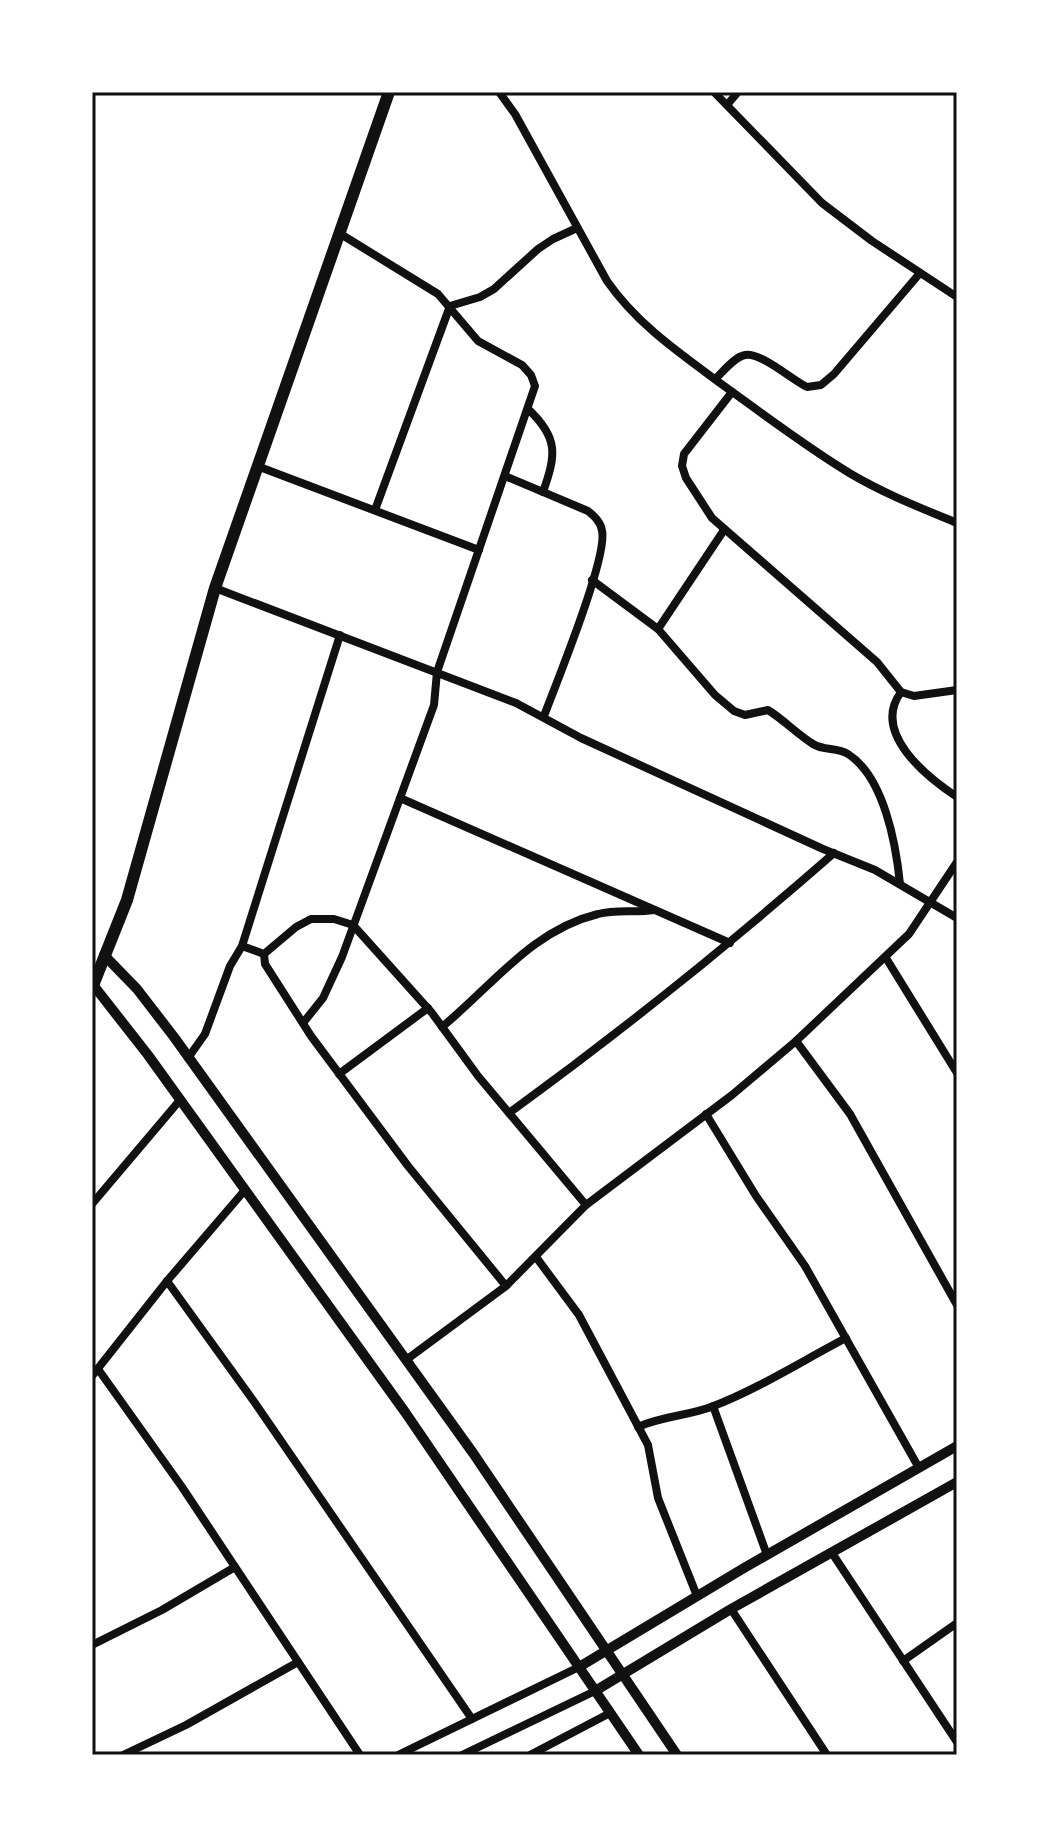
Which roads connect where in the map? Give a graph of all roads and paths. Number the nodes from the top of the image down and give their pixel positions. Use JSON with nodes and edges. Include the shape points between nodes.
{"nodes":[{"id":1,"x":389,"y":92,"type":"edge"},
{"id":2,"x":499,"y":92,"type":"edge"},
{"id":3,"x":714,"y":92,"type":"edge"},
{"id":4,"x":738,"y":92,"type":"edge"},
{"id":5,"x":727,"y":105,"type":"junction"},
{"id":6,"x":577,"y":228,"type":"junction"},
{"id":7,"x":339,"y":233,"type":"junction"},
{"id":8,"x":920,"y":273,"type":"junction"},
{"id":9,"x":957,"y":297,"type":"edge"},
{"id":10,"x":450,"y":306,"type":"junction"},
{"id":11,"x":715,"y":379,"type":"junction"},
{"id":12,"x":732,"y":392,"type":"junction"},
{"id":13,"x":528,"y":409,"type":"junction"},
{"id":14,"x":257,"y":466,"type":"junction"},
{"id":15,"x":505,"y":476,"type":"junction"},
{"id":16,"x":543,"y":492,"type":"junction"},
{"id":17,"x":375,"y":510,"type":"junction"},
{"id":18,"x":957,"y":523,"type":"edge"},
{"id":19,"x":724,"y":530,"type":"junction"},
{"id":20,"x":479,"y":550,"type":"junction"},
{"id":21,"x":592,"y":580,"type":"junction"},
{"id":22,"x":215,"y":588,"type":"junction"},
{"id":23,"x":658,"y":629,"type":"junction"},
{"id":24,"x":340,"y":635,"type":"junction"},
{"id":25,"x":437,"y":672,"type":"junction"},
{"id":26,"x":957,"y":690,"type":"edge"},
{"id":27,"x":901,"y":692,"type":"junction"},
{"id":28,"x":544,"y":716,"type":"junction"},
{"id":29,"x":957,"y":797,"type":"edge"},
{"id":30,"x":400,"y":798,"type":"junction"},
{"id":31,"x":834,"y":853,"type":"junction"},
{"id":32,"x":957,"y":862,"type":"edge"},
{"id":33,"x":900,"y":884,"type":"junction"},
{"id":34,"x":932,"y":903,"type":"junction"},
{"id":35,"x":654,"y":910,"type":"junction"},
{"id":36,"x":957,"y":918,"type":"edge"},
{"id":37,"x":353,"y":925,"type":"junction"},
{"id":38,"x":730,"y":943,"type":"junction"},
{"id":39,"x":242,"y":946,"type":"junction"},
{"id":40,"x":264,"y":954,"type":"junction"},
{"id":41,"x":104,"y":955,"type":"junction"},
{"id":42,"x":886,"y":958,"type":"junction"},
{"id":43,"x":93,"y":987,"type":"edge"},
{"id":44,"x":428,"y":1008,"type":"junction"},
{"id":45,"x":303,"y":1023,"type":"junction"},
{"id":46,"x":442,"y":1027,"type":"junction"},
{"id":47,"x":796,"y":1041,"type":"junction"},
{"id":48,"x":188,"y":1058,"type":"junction"},
{"id":49,"x":957,"y":1073,"type":"edge"},
{"id":50,"x":339,"y":1074,"type":"junction"},
{"id":51,"x":180,"y":1100,"type":"junction"},
{"id":52,"x":509,"y":1113,"type":"junction"},
{"id":53,"x":706,"y":1114,"type":"junction"},
{"id":54,"x":245,"y":1190,"type":"junction"},
{"id":55,"x":92,"y":1204,"type":"edge"},
{"id":56,"x":586,"y":1205,"type":"junction"},
{"id":57,"x":536,"y":1257,"type":"junction"},
{"id":58,"x":167,"y":1281,"type":"junction"},
{"id":59,"x":506,"y":1286,"type":"junction"},
{"id":60,"x":957,"y":1305,"type":"edge"},
{"id":61,"x":846,"y":1338,"type":"junction"},
{"id":62,"x":406,"y":1360,"type":"junction"},
{"id":63,"x":95,"y":1373,"type":"edge"},
{"id":64,"x":713,"y":1406,"type":"junction"},
{"id":65,"x":638,"y":1427,"type":"junction"},
{"id":66,"x":957,"y":1446,"type":"edge"},
{"id":67,"x":919,"y":1468,"type":"junction"},
{"id":68,"x":957,"y":1482,"type":"edge"},
{"id":69,"x":832,"y":1553,"type":"junction"},
{"id":70,"x":767,"y":1555,"type":"junction"},
{"id":71,"x":235,"y":1567,"type":"junction"},
{"id":72,"x":697,"y":1596,"type":"junction"},
{"id":73,"x":731,"y":1609,"type":"junction"},
{"id":74,"x":957,"y":1623,"type":"edge"},
{"id":75,"x":92,"y":1645,"type":"edge"},
{"id":76,"x":605,"y":1652,"type":"junction"},
{"id":77,"x":903,"y":1661,"type":"junction"},
{"id":78,"x":298,"y":1662,"type":"junction"},
{"id":79,"x":579,"y":1667,"type":"junction"},
{"id":80,"x":622,"y":1675,"type":"junction"},
{"id":81,"x":595,"y":1691,"type":"junction"},
{"id":82,"x":610,"y":1713,"type":"junction"},
{"id":83,"x":472,"y":1719,"type":"junction"},
{"id":84,"x":957,"y":1742,"type":"edge"},
{"id":85,"x":123,"y":1755,"type":"edge"},
{"id":86,"x":360,"y":1755,"type":"edge"},
{"id":87,"x":398,"y":1755,"type":"edge"},
{"id":88,"x":462,"y":1755,"type":"edge"},
{"id":89,"x":530,"y":1755,"type":"edge"},
{"id":90,"x":639,"y":1755,"type":"edge"},
{"id":91,"x":677,"y":1755,"type":"edge"},
{"id":92,"x":827,"y":1755,"type":"edge"}],
"edges":[{"from":1,"to":7,"type":"main road"},
{"from":2,"to":6,"type":"street"},
{"from":3,"to":5,"type":"street"},
{"from":4,"to":5,"type":"street"},
{"from":5,"to":8,"type":"street","via":[[822,203]]},
{"from":6,"to":10,"type":"street","via":[[538,249],[494,289]]},
{"from":6,"to":11,"type":"street","via":[[623,304]]},
{"from":7,"to":10,"type":"street","via":[[429,287]]},
{"from":7,"to":14,"type":"main road"},
{"from":8,"to":9,"type":"street"},
{"from":8,"to":11,"type":"street","via":[[821,385],[807,387],[749,355]]},
{"from":10,"to":13,"type":"street","via":[[478,341],[528,370],[535,386]]},
{"from":10,"to":17,"type":"street"},
{"from":11,"to":12,"type":"street"},
{"from":12,"to":18,"type":"street","via":[[851,473]]},
{"from":12,"to":19,"type":"street","via":[[686,450],[682,466],[697,499]]},
{"from":13,"to":15,"type":"street"},
{"from":13,"to":16,"type":"street","via":[[553,445]]},
{"from":14,"to":17,"type":"street"},
{"from":14,"to":22,"type":"main road"},
{"from":15,"to":16,"type":"street"},
{"from":15,"to":20,"type":"street"},
{"from":16,"to":21,"type":"street","via":[[588,511],[599,523],[603,539]]},
{"from":17,"to":20,"type":"street"},
{"from":19,"to":23,"type":"street"},
{"from":19,"to":27,"type":"street","via":[[877,662]]},
{"from":20,"to":25,"type":"street"},
{"from":21,"to":23,"type":"street"},
{"from":21,"to":28,"type":"street"},
{"from":22,"to":24,"type":"street"},
{"from":22,"to":41,"type":"main road","via":[[127,900]]},
{"from":23,"to":33,"type":"street","via":[[734,711],[745,715],[768,710],[809,742],[856,760],[875,787],[888,820]]},
{"from":24,"to":25,"type":"street"},
{"from":24,"to":39,"type":"street"},
{"from":25,"to":28,"type":"street"},
{"from":25,"to":30,"type":"street","via":[[434,705]]},
{"from":26,"to":27,"type":"street","via":[[914,696]]},
{"from":27,"to":29,"type":"street","via":[[892,709],[898,738],[921,770]]},
{"from":28,"to":31,"type":"street","via":[[581,738]]},
{"from":30,"to":35,"type":"street"},
{"from":30,"to":37,"type":"street"},
{"from":31,"to":33,"type":"street"},
{"from":31,"to":38,"type":"street"},
{"from":32,"to":34,"type":"street"},
{"from":33,"to":34,"type":"street"},
{"from":34,"to":36,"type":"street"},
{"from":34,"to":42,"type":"street"},
{"from":35,"to":38,"type":"street"},
{"from":35,"to":46,"type":"street","via":[[600,913],[558,931],[523,952]]},
{"from":37,"to":40,"type":"street","via":[[311,919]]},
{"from":37,"to":44,"type":"street"},
{"from":37,"to":45,"type":"street","via":[[335,975]]},
{"from":38,"to":52,"type":"street"},
{"from":39,"to":40,"type":"street"},
{"from":39,"to":48,"type":"street","via":[[205,1034]]},
{"from":40,"to":45,"type":"street","via":[[265,964]]},
{"from":41,"to":43,"type":"main road"},
{"from":41,"to":48,"type":"street","via":[[137,989]]},
{"from":42,"to":47,"type":"street"},
{"from":42,"to":49,"type":"street"},
{"from":43,"to":51,"type":"street"},
{"from":44,"to":46,"type":"street"},
{"from":44,"to":50,"type":"street"},
{"from":45,"to":50,"type":"street"},
{"from":46,"to":52,"type":"street"},
{"from":47,"to":53,"type":"street"},
{"from":47,"to":60,"type":"street","via":[[850,1114]]},
{"from":48,"to":62,"type":"street"},
{"from":50,"to":59,"type":"street"},
{"from":51,"to":54,"type":"street"},
{"from":51,"to":55,"type":"street"},
{"from":52,"to":56,"type":"street"},
{"from":53,"to":56,"type":"street"},
{"from":53,"to":61,"type":"street"},
{"from":54,"to":58,"type":"street"},
{"from":54,"to":79,"type":"street","via":[[430,1447]]},
{"from":56,"to":57,"type":"street"},
{"from":57,"to":59,"type":"street"},
{"from":57,"to":65,"type":"street","via":[[579,1315]]},
{"from":58,"to":63,"type":"street"},
{"from":58,"to":83,"type":"street"},
{"from":59,"to":62,"type":"street"},
{"from":61,"to":64,"type":"street"},
{"from":61,"to":67,"type":"street"},
{"from":62,"to":76,"type":"street"},
{"from":63,"to":71,"type":"street"},
{"from":64,"to":65,"type":"street"},
{"from":64,"to":70,"type":"street"},
{"from":65,"to":72,"type":"street","via":[[653,1464],[658,1498]]},
{"from":66,"to":67,"type":"street"},
{"from":67,"to":70,"type":"street"},
{"from":68,"to":69,"type":"street"},
{"from":69,"to":73,"type":"street"},
{"from":69,"to":77,"type":"street"},
{"from":70,"to":72,"type":"street"},
{"from":71,"to":75,"type":"street"},
{"from":71,"to":78,"type":"street"},
{"from":72,"to":76,"type":"street"},
{"from":73,"to":80,"type":"street"},
{"from":73,"to":92,"type":"street"},
{"from":74,"to":77,"type":"street"},
{"from":76,"to":79,"type":"street"},
{"from":76,"to":80,"type":"street"},
{"from":77,"to":84,"type":"street"},
{"from":78,"to":85,"type":"street"},
{"from":78,"to":86,"type":"street"},
{"from":79,"to":81,"type":"street"},
{"from":79,"to":83,"type":"street"},
{"from":80,"to":81,"type":"street"},
{"from":80,"to":91,"type":"street"},
{"from":81,"to":82,"type":"street"},
{"from":81,"to":88,"type":"street"},
{"from":82,"to":89,"type":"street"},
{"from":82,"to":90,"type":"street"},
{"from":83,"to":87,"type":"street"}]}
